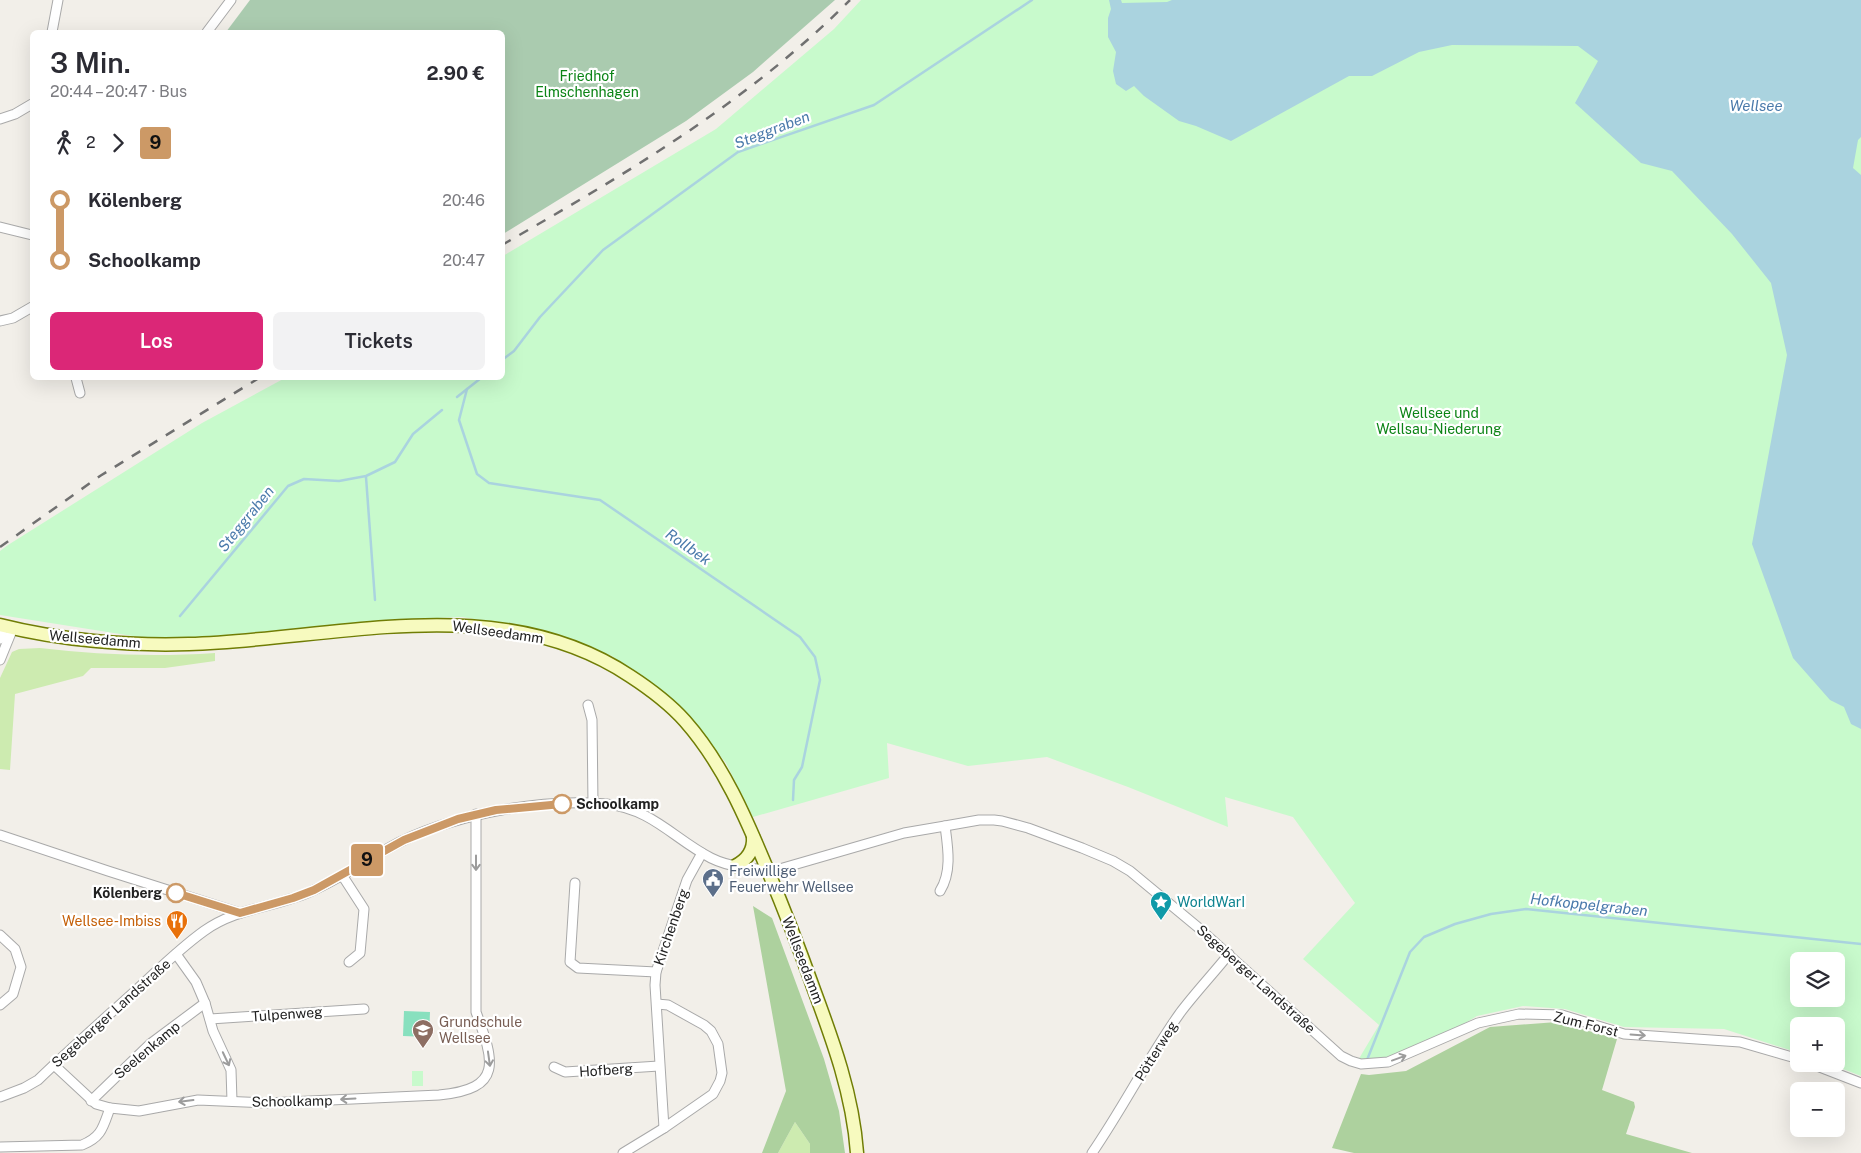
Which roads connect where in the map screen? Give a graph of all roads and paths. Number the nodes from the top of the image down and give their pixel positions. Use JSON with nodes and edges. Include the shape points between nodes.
{"nodes":[{"id":1,"x":58,"y":0,"type":"edge"},
{"id":2,"x":231,"y":0,"type":"edge"},
{"id":3,"x":52,"y":30,"type":"edge"},
{"id":4,"x":208,"y":30,"type":"edge"},
{"id":5,"x":30,"y":105,"type":"edge"},
{"id":6,"x":0,"y":119,"type":"edge"},
{"id":7,"x":0,"y":227,"type":"edge"},
{"id":8,"x":30,"y":234,"type":"edge"},
{"id":9,"x":30,"y":308,"type":"edge"},
{"id":10,"x":0,"y":321,"type":"edge"},
{"id":11,"x":77,"y":380,"type":"edge"},
{"id":12,"x":80,"y":393,"type":"dead end"},
{"id":13,"x":6,"y":626,"type":"edge"},
{"id":14,"x":0,"y":639,"type":"edge"},
{"id":15,"x":0,"y":660,"type":"edge"},
{"id":16,"x":588,"y":705,"type":"dead end"},
{"id":17,"x":594,"y":803,"type":"junction"},
{"id":18,"x":476,"y":814,"type":"junction"},
{"id":19,"x":945,"y":826,"type":"junction"},
{"id":20,"x":0,"y":835,"type":"edge"},
{"id":21,"x":753,"y":835,"type":"junction"},
{"id":22,"x":702,"y":853,"type":"junction"},
{"id":23,"x":735,"y":866,"type":"junction"},
{"id":24,"x":768,"y":870,"type":"junction"},
{"id":25,"x":342,"y":874,"type":"junction"},
{"id":26,"x":575,"y":883,"type":"dead end"},
{"id":27,"x":940,"y":891,"type":"dead end"},
{"id":28,"x":240,"y":913,"type":"junction"},
{"id":29,"x":0,"y":935,"type":"edge"},
{"id":30,"x":176,"y":954,"type":"junction"},
{"id":31,"x":1229,"y":954,"type":"junction"},
{"id":32,"x":349,"y":962,"type":"dead end"},
{"id":33,"x":656,"y":972,"type":"junction"},
{"id":34,"x":205,"y":1003,"type":"junction"},
{"id":35,"x":656,"y":1004,"type":"junction"},
{"id":36,"x":0,"y":1005,"type":"edge"},
{"id":37,"x":364,"y":1009,"type":"dead end"},
{"id":38,"x":210,"y":1019,"type":"junction"},
{"id":39,"x":1790,"y":1056,"type":"edge"},
{"id":40,"x":1351,"y":1061,"type":"joint"},
{"id":41,"x":54,"y":1064,"type":"junction"},
{"id":42,"x":659,"y":1066,"type":"junction"},
{"id":43,"x":554,"y":1067,"type":"dead end"},
{"id":44,"x":1833,"y":1072,"type":"edge"},
{"id":45,"x":1861,"y":1083,"type":"edge"},
{"id":46,"x":0,"y":1097,"type":"edge"},
{"id":47,"x":91,"y":1100,"type":"junction"},
{"id":48,"x":232,"y":1101,"type":"junction"},
{"id":49,"x":110,"y":1108,"type":"junction"},
{"id":50,"x":664,"y":1128,"type":"junction"},
{"id":51,"x":0,"y":1146,"type":"edge"},
{"id":52,"x":623,"y":1153,"type":"edge"},
{"id":53,"x":857,"y":1153,"type":"edge"},
{"id":54,"x":1092,"y":1153,"type":"edge"}],
"edges":[{"from":1,"to":3,"type":"street"},
{"from":2,"to":4,"type":"street"},
{"from":5,"to":6,"type":"street"},
{"from":7,"to":8,"type":"street"},
{"from":9,"to":10,"type":"street"},
{"from":11,"to":12,"type":"street"},
{"from":13,"to":14,"type":"street"},
{"from":13,"to":15,"type":"street"},
{"from":13,"to":21,"type":"main road","name":"Wellseedamm","via":[[64,638],[186,644],[442,625],[546,638],[606,661],[673,709],[714,758]]},
{"from":16,"to":17,"type":"street","via":[[592,720]]},
{"from":17,"to":18,"type":"street","name":"Segeberger Landstraße"},
{"from":17,"to":22,"type":"street","name":"Segeberger Landstraße","via":[[623,806],[640,812]]},
{"from":18,"to":25,"type":"street","name":"Segeberger Landstraße","via":[[404,840]]},
{"from":18,"to":48,"type":"street","name":"Schoolkamp","one_way":true,"via":[[476,1012],[487,1042],[488,1076],[471,1089],[447,1094],[266,1103]]},
{"from":19,"to":24,"type":"street","name":"Segeberger Landstraße","via":[[904,833]]},
{"from":19,"to":27,"type":"street","via":[[948,865],[945,884]]},
{"from":19,"to":31,"type":"street","name":"Segeberger Landstraße","via":[[980,820],[1002,821],[1113,862],[1143,882]]},
{"from":20,"to":28,"type":"street"},
{"from":21,"to":23,"type":"main road","via":[[748,856]]},
{"from":21,"to":24,"type":"main road","name":"Wellseedamm"},
{"from":22,"to":23,"type":"street","name":"Segeberger Landstraße"},
{"from":22,"to":33,"type":"street","name":"Kirchenberg","via":[[687,880]]},
{"from":23,"to":24,"type":"street","name":"Segeberger Landstraße"},
{"from":24,"to":53,"type":"main road","name":"Wellseedamm","via":[[836,1051],[852,1109]]},
{"from":25,"to":28,"type":"street","name":"Segeberger Landstraße","via":[[300,896]]},
{"from":25,"to":32,"type":"street","via":[[364,909],[360,953]]},
{"from":26,"to":33,"type":"street","via":[[570,962],[578,968]]},
{"from":28,"to":30,"type":"street","name":"Segeberger Landstraße","via":[[206,930]]},
{"from":29,"to":36,"type":"street","via":[[15,948],[21,968],[13,994]]},
{"from":30,"to":34,"type":"street","via":[[196,982]]},
{"from":30,"to":41,"type":"street","name":"Segeberger Landstraße"},
{"from":31,"to":40,"type":"street","name":"Segeberger Landstraße","via":[[1341,1056]]},
{"from":31,"to":54,"type":"street","name":"Pötterweg","via":[[1180,1013]]},
{"from":33,"to":35,"type":"street","name":"Kirchenberg"},
{"from":34,"to":38,"type":"street"},
{"from":34,"to":47,"type":"street","name":"Seelenkamp","via":[[150,1044]]},
{"from":35,"to":42,"type":"street","name":"Kirchenberg"},
{"from":35,"to":50,"type":"street","via":[[668,1006],[711,1031],[718,1044],[722,1073],[713,1094]]},
{"from":37,"to":38,"type":"street","name":"Tulpenweg"},
{"from":38,"to":48,"type":"street","one_way":true,"via":[[231,1070]]},
{"from":40,"to":39,"type":"street","name":"Zum Forst","one_way":true,"via":[[1388,1062],[1478,1023],[1519,1014],[1562,1015],[1624,1034],[1748,1044]]},
{"from":41,"to":46,"type":"street","name":"Segeberger Landstraße","via":[[38,1080]]},
{"from":41,"to":47,"type":"street","name":"Schoolkamp"},
{"from":42,"to":43,"type":"street","name":"Hofberg","via":[[565,1072]]},
{"from":42,"to":50,"type":"street","name":"Kirchenberg"},
{"from":44,"to":45,"type":"street"},
{"from":47,"to":49,"type":"street","name":"Schoolkamp"},
{"from":48,"to":49,"type":"street","name":"Schoolkamp","one_way":true,"via":[[198,1100],[139,1111]]},
{"from":49,"to":51,"type":"street","via":[[102,1131],[82,1145]]},
{"from":50,"to":52,"type":"street"}]}
